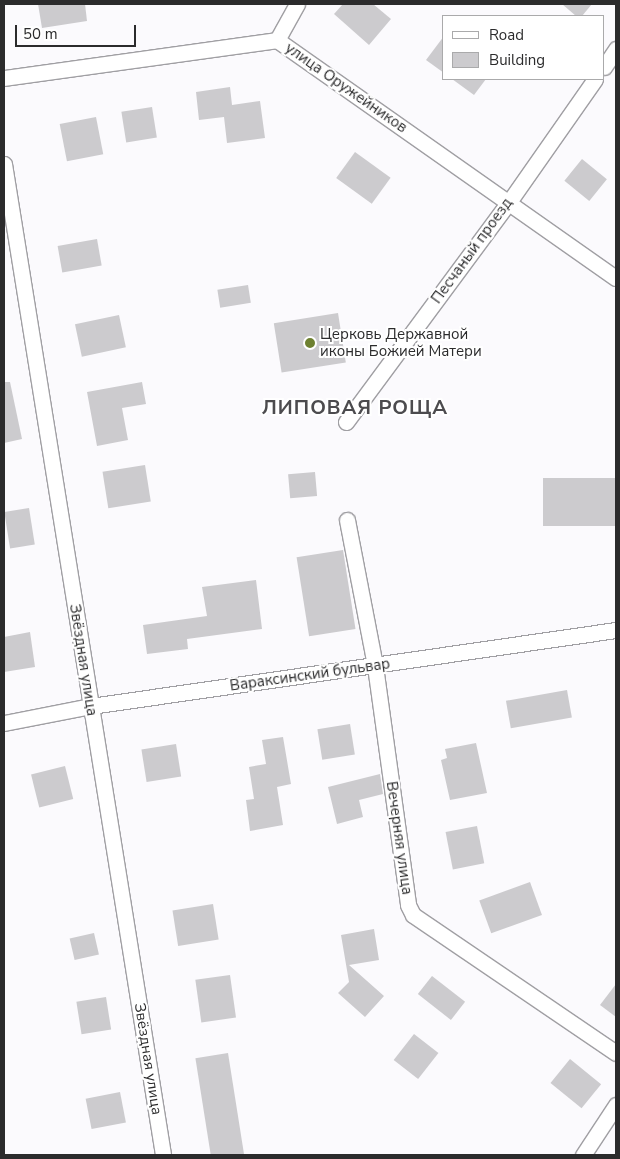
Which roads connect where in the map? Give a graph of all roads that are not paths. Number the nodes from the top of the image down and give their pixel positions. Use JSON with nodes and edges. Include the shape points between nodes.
{"nodes":[{"id":1,"x":297,"y":4,"type":"edge"},
{"id":2,"x":277,"y":40,"type":"junction"},
{"id":3,"x":616,"y":49,"type":"edge"},
{"id":4,"x":605,"y":66,"type":"edge"},
{"id":5,"x":4,"y":78,"type":"edge"},
{"id":6,"x":594,"y":80,"type":"edge"},
{"id":7,"x":4,"y":164,"type":"edge"},
{"id":8,"x":509,"y":202,"type":"junction"},
{"id":9,"x":616,"y":278,"type":"edge"},
{"id":10,"x":346,"y":422,"type":"dead end"},
{"id":11,"x":347,"y":520,"type":"dead end"},
{"id":12,"x":616,"y":630,"type":"edge"},
{"id":13,"x":375,"y":666,"type":"junction"},
{"id":14,"x":91,"y":706,"type":"junction"},
{"id":15,"x":4,"y":722,"type":"edge"},
{"id":16,"x":616,"y":1053,"type":"edge"},
{"id":17,"x":616,"y":1105,"type":"edge"},
{"id":18,"x":163,"y":1155,"type":"edge"},
{"id":19,"x":583,"y":1155,"type":"edge"}],
"edges":[{"from":1,"to":2,"type":"street"},
{"from":2,"to":5,"type":"street","name":"улица Оружейников"},
{"from":2,"to":8,"type":"street","name":"улица Оружейников"},
{"from":3,"to":4,"type":"street"},
{"from":6,"to":8,"type":"street","name":"Песчаный проезд"},
{"from":7,"to":14,"type":"street","name":"Звёздная улица"},
{"from":8,"to":9,"type":"street","name":"улица Оружейников"},
{"from":8,"to":10,"type":"street","name":"Песчаный проезд"},
{"from":11,"to":13,"type":"street"},
{"from":12,"to":13,"type":"street","name":"Вараксинский бульвар"},
{"from":13,"to":14,"type":"street","name":"Вараксинский бульвар"},
{"from":13,"to":16,"type":"street","name":"Вечерняя улица","via":[[408,905],[413,915]]},
{"from":14,"to":15,"type":"street","name":"Вараксинский бульвар"},
{"from":14,"to":18,"type":"street","name":"Звёздная улица"},
{"from":17,"to":19,"type":"street"}]}
